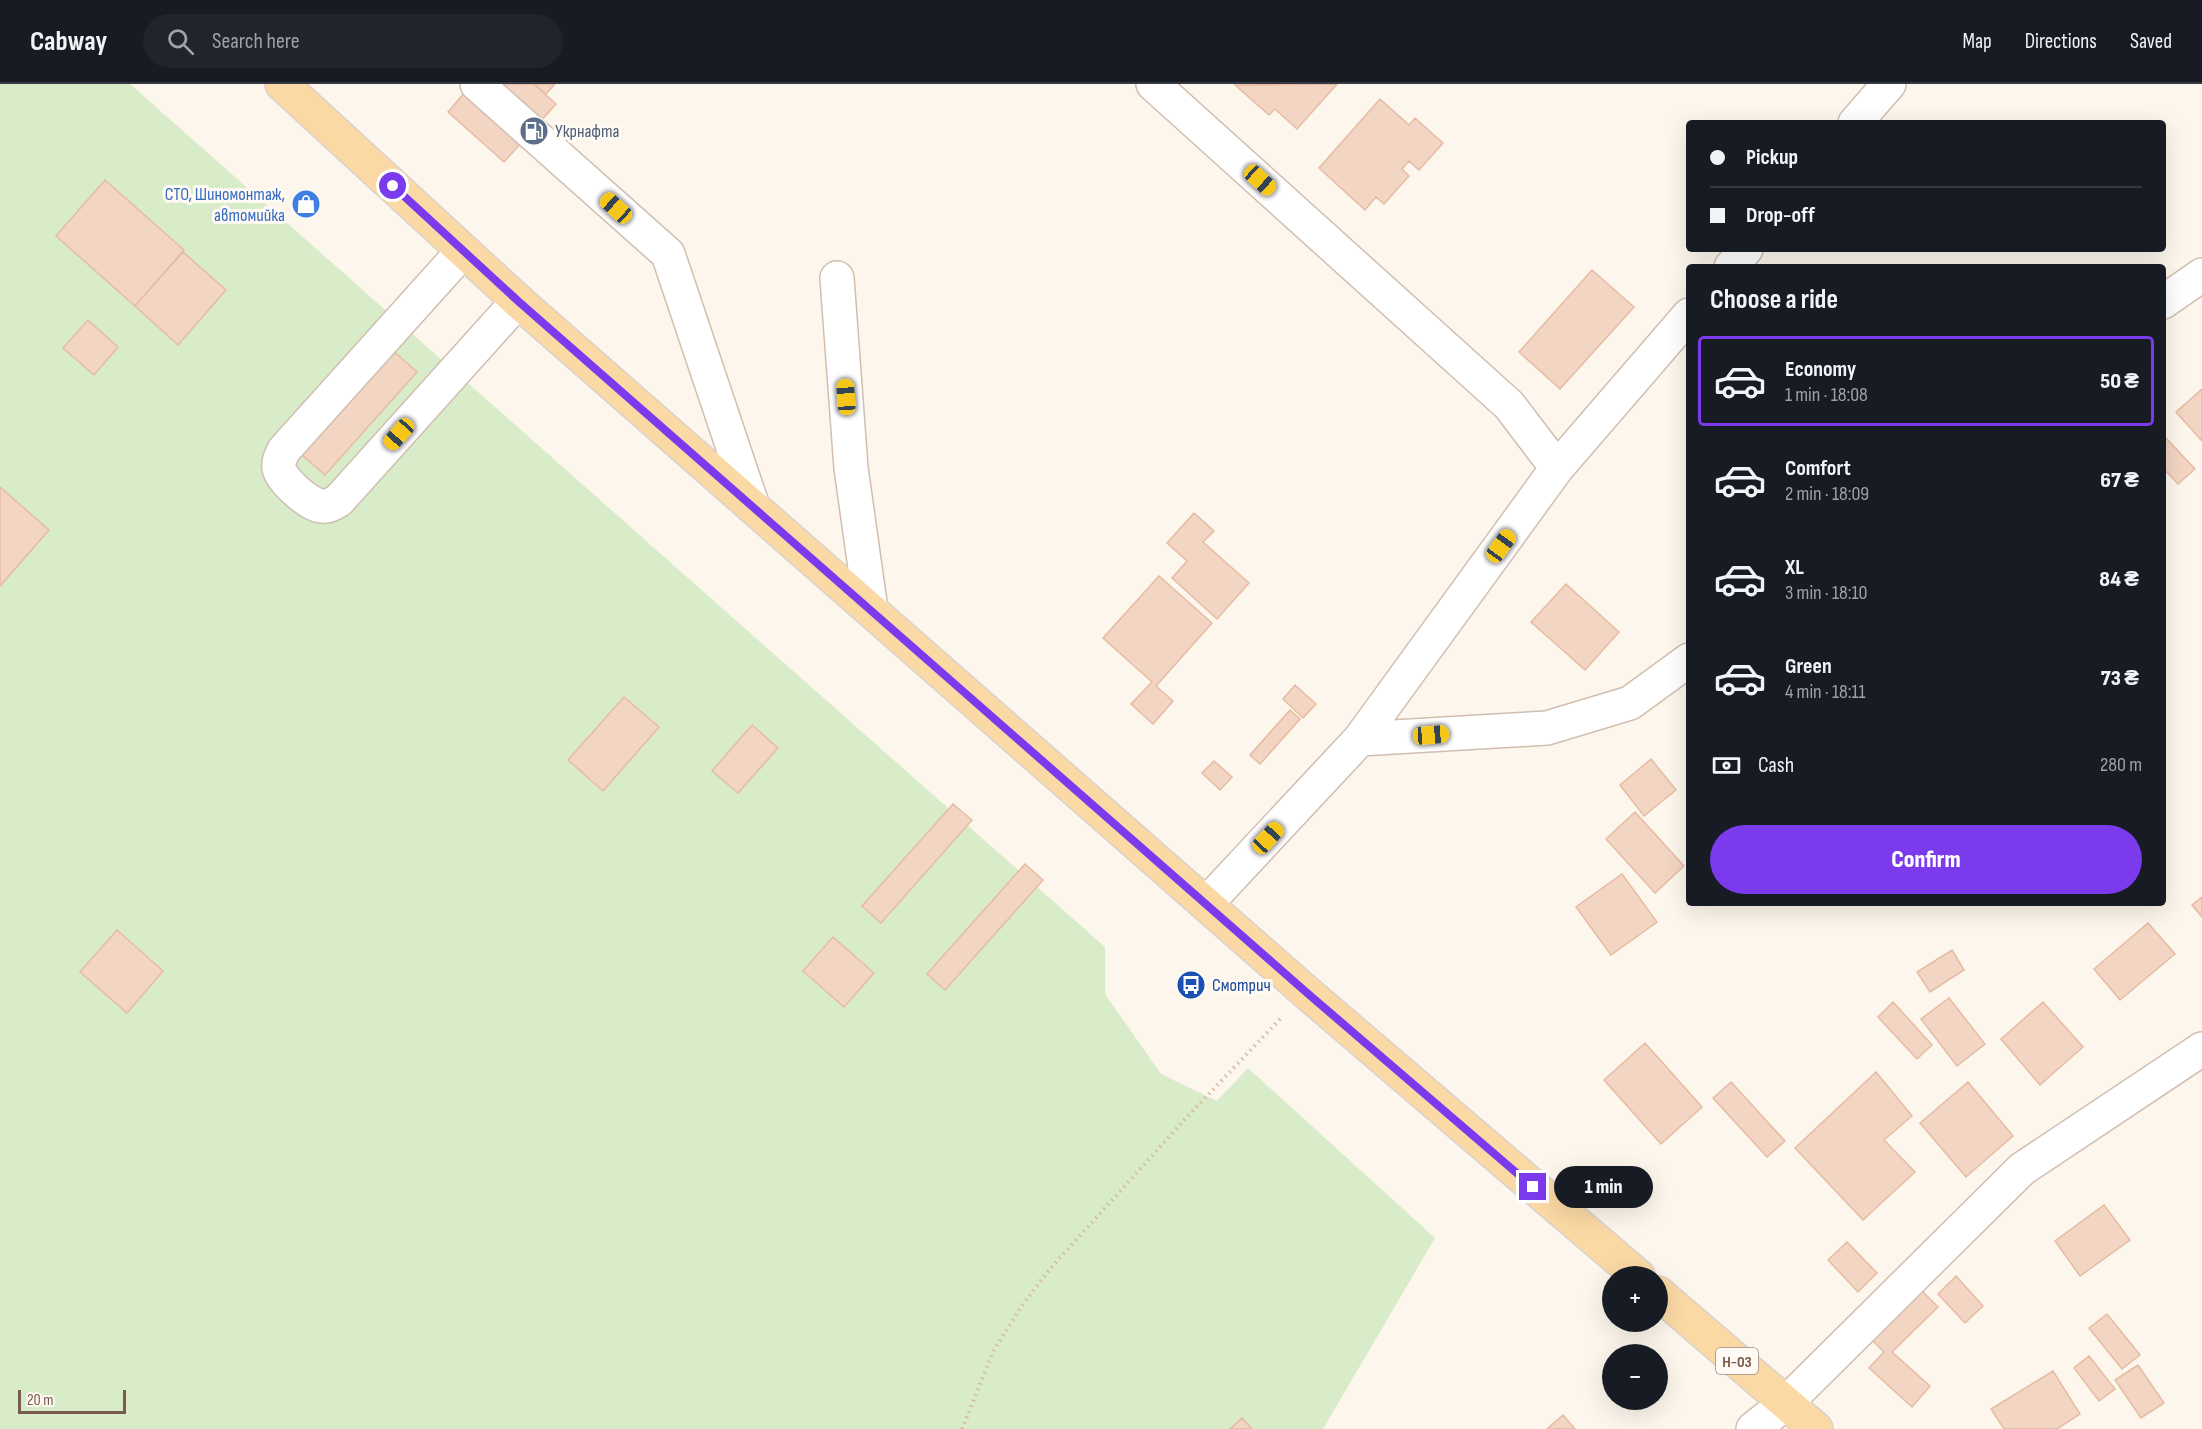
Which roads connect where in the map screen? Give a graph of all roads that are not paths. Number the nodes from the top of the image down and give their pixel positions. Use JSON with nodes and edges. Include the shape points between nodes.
{"nodes":[{"id":1,"x":477,"y":84,"type":"edge"},
{"id":2,"x":1153,"y":84,"type":"edge"},
{"id":3,"x":1889,"y":84,"type":"edge"},
{"id":4,"x":289,"y":85,"type":"edge"},
{"id":5,"x":1858,"y":120,"type":"edge"},
{"id":6,"x":463,"y":251,"type":"junction"},
{"id":7,"x":1744,"y":252,"type":"edge"},
{"id":8,"x":1734,"y":264,"type":"edge"},
{"id":9,"x":2202,"y":275,"type":"edge"},
{"id":10,"x":837,"y":278,"type":"dead end"},
{"id":11,"x":2166,"y":300,"type":"edge"},
{"id":12,"x":518,"y":301,"type":"junction"},
{"id":13,"x":1686,"y":318,"type":"edge"},
{"id":14,"x":1557,"y":468,"type":"junction"},
{"id":15,"x":753,"y":507,"type":"junction"},
{"id":16,"x":871,"y":610,"type":"junction"},
{"id":17,"x":1686,"y":662,"type":"edge"},
{"id":18,"x":1360,"y":739,"type":"junction"},
{"id":19,"x":1206,"y":904,"type":"junction"},
{"id":20,"x":2202,"y":1049,"type":"edge"},
{"id":21,"x":1626,"y":1266,"type":"edge"},
{"id":22,"x":1668,"y":1302,"type":"edge"},
{"id":23,"x":1786,"y":1403,"type":"junction"},
{"id":24,"x":1753,"y":1429,"type":"edge"},
{"id":25,"x":1816,"y":1429,"type":"edge"}],
"edges":[{"from":1,"to":15,"type":"street","via":[[668,254]]},
{"from":2,"to":14,"type":"street","via":[[1509,405]]},
{"from":3,"to":5,"type":"street"},
{"from":4,"to":6,"type":"main road"},
{"from":6,"to":12,"type":"main road"},
{"from":6,"to":12,"type":"street","via":[[284,450],[279,471],[293,487],[319,506],[330,506],[339,500]]},
{"from":7,"to":8,"type":"street"},
{"from":9,"to":11,"type":"street"},
{"from":10,"to":16,"type":"street","via":[[851,468]]},
{"from":12,"to":15,"type":"main road"},
{"from":13,"to":14,"type":"street"},
{"from":14,"to":18,"type":"street"},
{"from":15,"to":16,"type":"main road"},
{"from":16,"to":19,"type":"main road"},
{"from":17,"to":18,"type":"street","via":[[1630,703],[1547,728]]},
{"from":18,"to":19,"type":"street"},
{"from":19,"to":21,"type":"main road"},
{"from":20,"to":23,"type":"street","via":[[2022,1168]]},
{"from":22,"to":23,"type":"main road","number":"Н-03"},
{"from":23,"to":24,"type":"street"},
{"from":23,"to":25,"type":"main road","number":"Н-03"}]}
